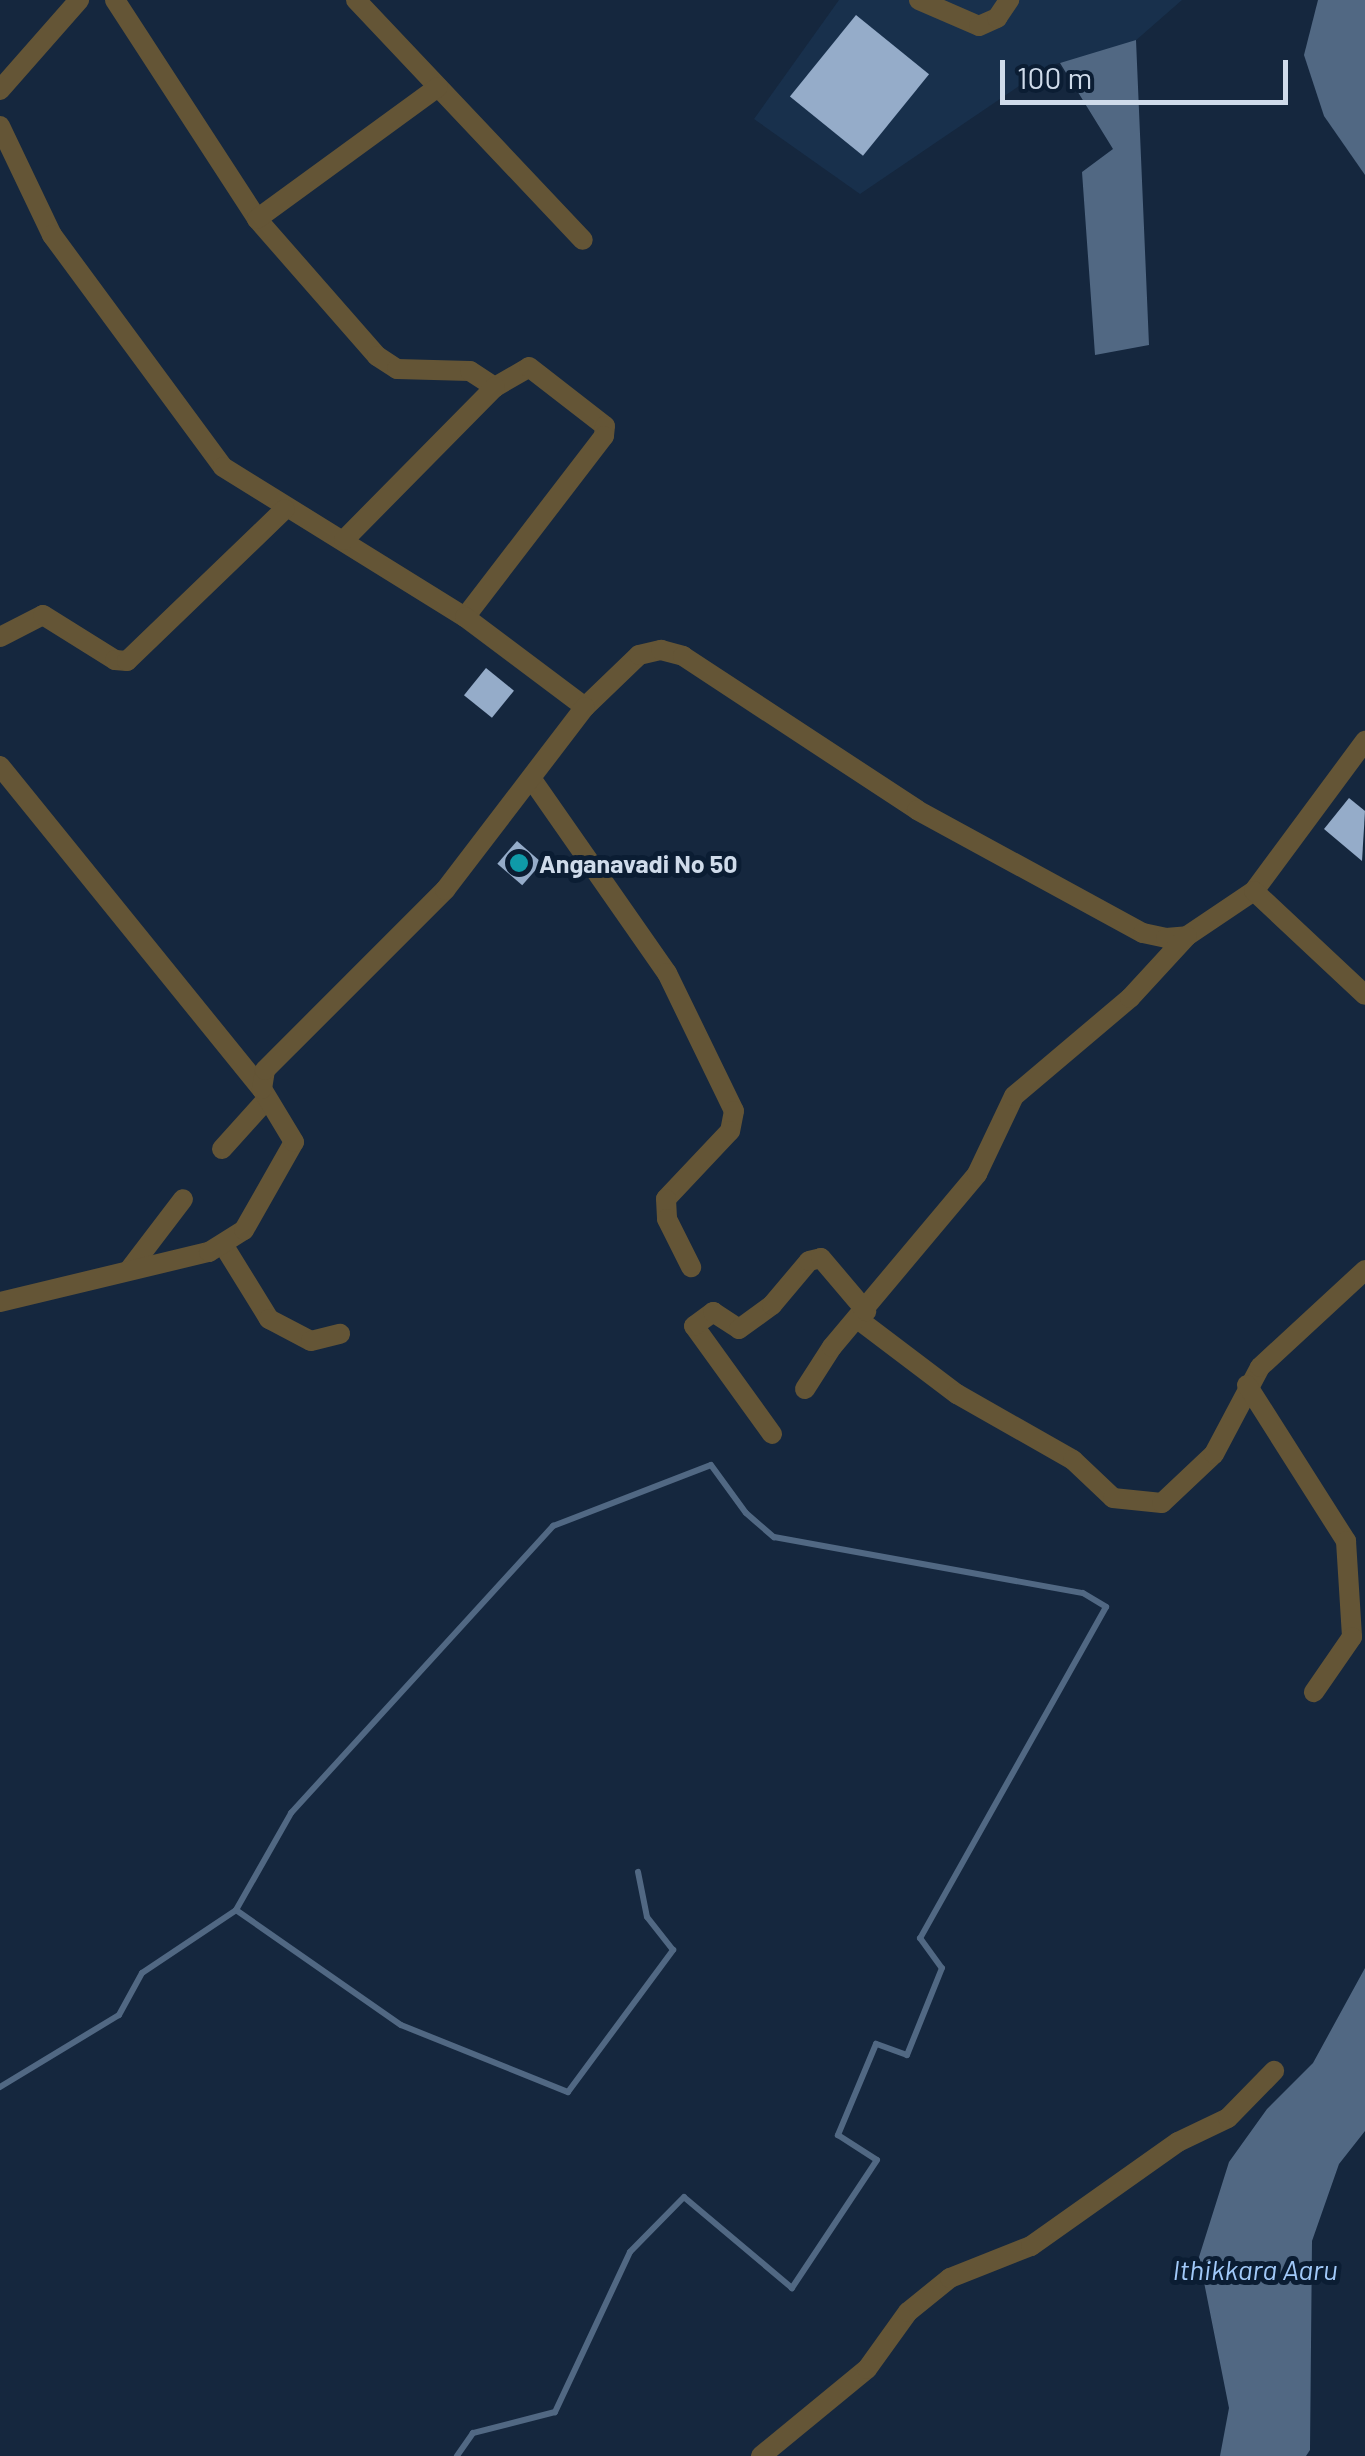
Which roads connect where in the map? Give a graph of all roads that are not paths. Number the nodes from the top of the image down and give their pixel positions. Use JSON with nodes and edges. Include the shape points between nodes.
{"nodes":[{"id":1,"x":79,"y":0,"type":"edge"},
{"id":2,"x":115,"y":0,"type":"edge"},
{"id":3,"x":356,"y":0,"type":"edge"},
{"id":4,"x":919,"y":0,"type":"edge"},
{"id":5,"x":1009,"y":0,"type":"edge"},
{"id":6,"x":438,"y":88,"type":"junction"},
{"id":7,"x":0,"y":90,"type":"edge"},
{"id":8,"x":0,"y":126,"type":"edge"},
{"id":9,"x":257,"y":219,"type":"junction"},
{"id":10,"x":582,"y":240,"type":"dead end"},
{"id":11,"x":495,"y":387,"type":"junction"},
{"id":12,"x":286,"y":509,"type":"junction"},
{"id":13,"x":344,"y":540,"type":"junction"},
{"id":14,"x":465,"y":617,"type":"junction"},
{"id":15,"x":0,"y":636,"type":"edge"},
{"id":16,"x":585,"y":707,"type":"junction"},
{"id":17,"x":1365,"y":742,"type":"edge"},
{"id":18,"x":0,"y":766,"type":"edge"},
{"id":19,"x":533,"y":781,"type":"junction"},
{"id":20,"x":1254,"y":892,"type":"junction"},
{"id":21,"x":1187,"y":936,"type":"junction"},
{"id":22,"x":1365,"y":995,"type":"edge"},
{"id":23,"x":265,"y":1094,"type":"junction"},
{"id":24,"x":222,"y":1149,"type":"dead end"},
{"id":25,"x":183,"y":1199,"type":"dead end"},
{"id":26,"x":224,"y":1246,"type":"junction"},
{"id":27,"x":691,"y":1267,"type":"dead end"},
{"id":28,"x":129,"y":1270,"type":"junction"},
{"id":29,"x":1365,"y":1270,"type":"edge"},
{"id":30,"x":0,"y":1302,"type":"edge"},
{"id":31,"x":862,"y":1316,"type":"junction"},
{"id":32,"x":340,"y":1334,"type":"dead end"},
{"id":33,"x":1247,"y":1384,"type":"junction"},
{"id":34,"x":805,"y":1389,"type":"dead end"},
{"id":35,"x":772,"y":1434,"type":"dead end"},
{"id":36,"x":1314,"y":1692,"type":"dead end"},
{"id":37,"x":1274,"y":2071,"type":"dead end"},
{"id":38,"x":761,"y":2456,"type":"edge"}],
"edges":[{"from":1,"to":7,"type":"street"},
{"from":2,"to":9,"type":"street"},
{"from":3,"to":6,"type":"street"},
{"from":4,"to":5,"type":"street","via":[[979,26],[997,18]]},
{"from":6,"to":9,"type":"street"},
{"from":6,"to":10,"type":"street"},
{"from":8,"to":12,"type":"street","via":[[52,235],[203,444],[222,467]]},
{"from":9,"to":11,"type":"street","via":[[387,364],[470,370]]},
{"from":11,"to":13,"type":"street"},
{"from":11,"to":14,"type":"street","via":[[529,367],[607,432]]},
{"from":12,"to":13,"type":"street"},
{"from":12,"to":15,"type":"street","via":[[127,661],[44,615]]},
{"from":13,"to":14,"type":"street"},
{"from":14,"to":16,"type":"street"},
{"from":16,"to":19,"type":"street"},
{"from":16,"to":21,"type":"street","via":[[639,655],[672,652],[917,810],[1143,933]]},
{"from":17,"to":20,"type":"street"},
{"from":18,"to":23,"type":"street"},
{"from":19,"to":23,"type":"street","via":[[446,890],[270,1064]]},
{"from":19,"to":27,"type":"street","via":[[667,974],[734,1111],[730,1131],[666,1199],[667,1219]]},
{"from":20,"to":21,"type":"street"},
{"from":20,"to":22,"type":"street"},
{"from":21,"to":31,"type":"street","via":[[1130,998],[1014,1096],[977,1174]]},
{"from":23,"to":24,"type":"street"},
{"from":23,"to":26,"type":"street","via":[[288,1124],[293,1147],[253,1219]]},
{"from":25,"to":28,"type":"street"},
{"from":26,"to":28,"type":"street"},
{"from":26,"to":32,"type":"street","via":[[270,1319],[311,1341]]},
{"from":28,"to":30,"type":"street"},
{"from":29,"to":33,"type":"street"},
{"from":31,"to":33,"type":"street","via":[[958,1394],[1073,1460],[1114,1498],[1132,1504],[1162,1503],[1192,1480],[1214,1454]]},
{"from":31,"to":34,"type":"street"},
{"from":31,"to":35,"type":"street","via":[[821,1258],[809,1261],[750,1323],[730,1327],[713,1312],[694,1326]]},
{"from":33,"to":36,"type":"street","via":[[1346,1541],[1352,1637]]},
{"from":37,"to":38,"type":"street","via":[[1228,2118],[1178,2142],[1030,2246],[950,2278],[908,2312],[867,2369]]}]}
